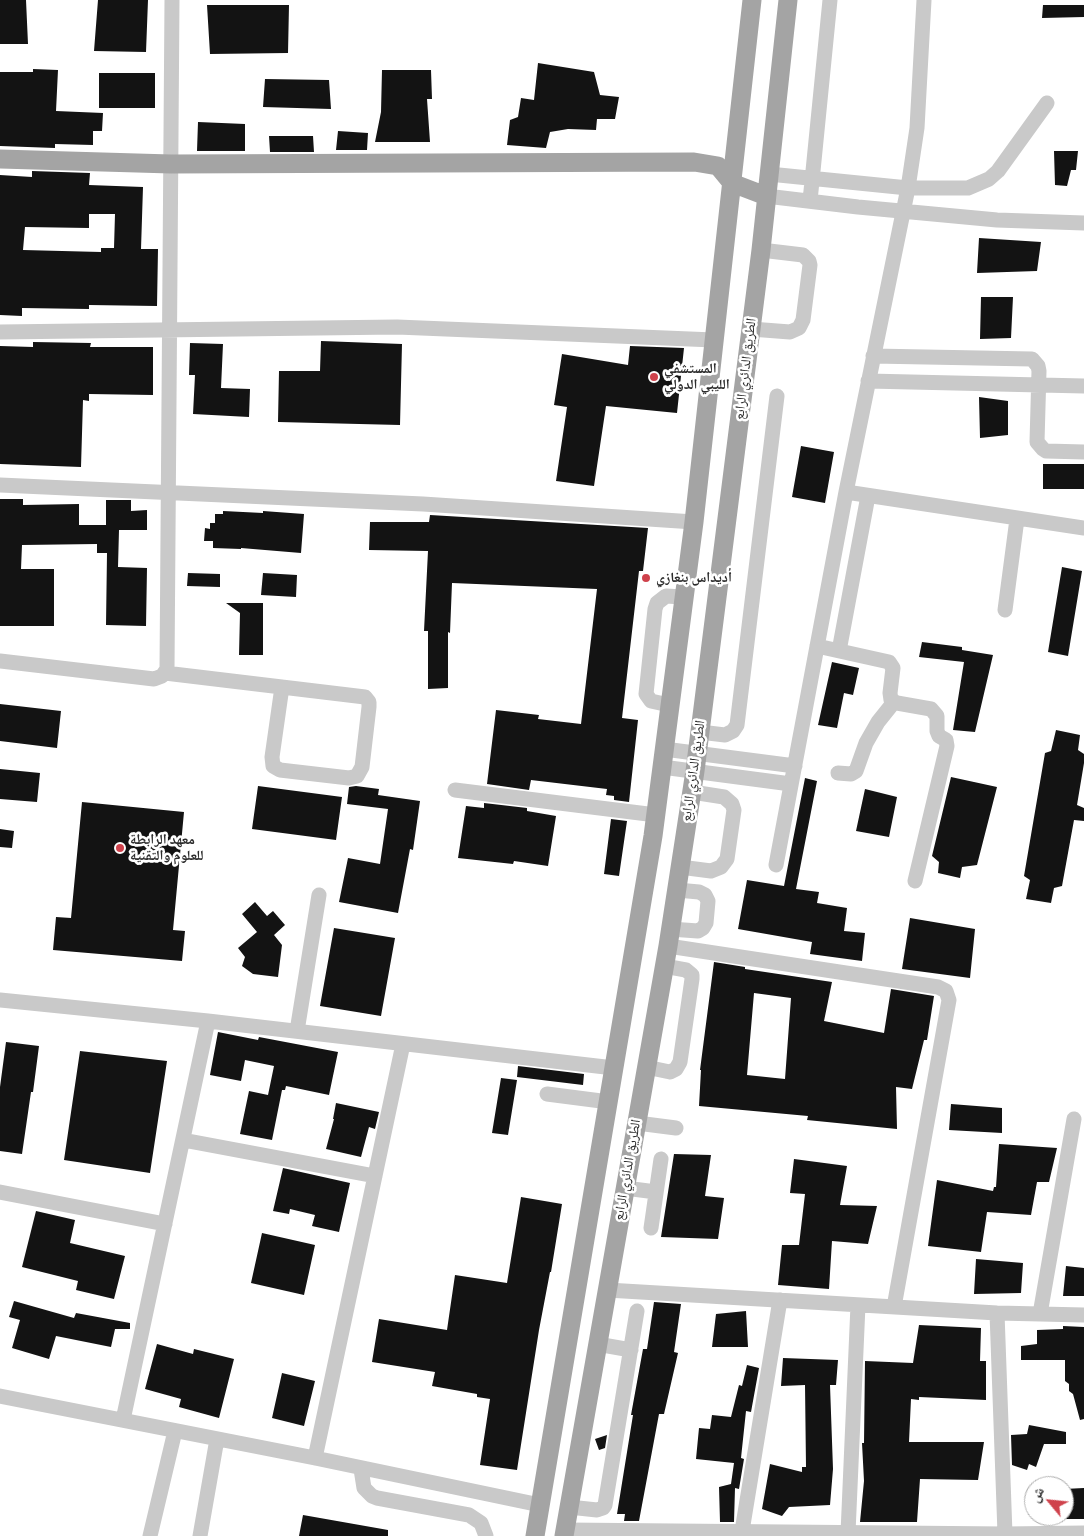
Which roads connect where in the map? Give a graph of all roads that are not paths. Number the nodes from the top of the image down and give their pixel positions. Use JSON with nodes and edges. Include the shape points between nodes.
{"nodes":[{"id":1,"x":172,"y":0,"type":"edge"},
{"id":2,"x":752,"y":0,"type":"edge"},
{"id":3,"x":788,"y":0,"type":"edge"},
{"id":4,"x":830,"y":0,"type":"edge"},
{"id":5,"x":924,"y":0,"type":"edge"},
{"id":6,"x":1047,"y":104,"type":"dead end"},
{"id":7,"x":0,"y":159,"type":"edge"},
{"id":8,"x":170,"y":164,"type":"junction"},
{"id":9,"x":770,"y":174,"type":"junction"},
{"id":10,"x":812,"y":178,"type":"junction"},
{"id":11,"x":732,"y":183,"type":"junction"},
{"id":12,"x":908,"y":188,"type":"junction"},
{"id":13,"x":766,"y":196,"type":"junction"},
{"id":14,"x":810,"y":201,"type":"junction"},
{"id":15,"x":903,"y":211,"type":"junction"},
{"id":16,"x":1084,"y":223,"type":"edge"},
{"id":17,"x":761,"y":250,"type":"junction"},
{"id":18,"x":170,"y":329,"type":"junction"},
{"id":19,"x":751,"y":329,"type":"junction"},
{"id":20,"x":0,"y":332,"type":"edge"},
{"id":21,"x":714,"y":340,"type":"junction"},
{"id":22,"x":874,"y":356,"type":"junction"},
{"id":23,"x":868,"y":381,"type":"junction"},
{"id":24,"x":1038,"y":385,"type":"junction"},
{"id":25,"x":1084,"y":386,"type":"edge"},
{"id":26,"x":778,"y":396,"type":"dead end"},
{"id":27,"x":1084,"y":452,"type":"edge"},
{"id":28,"x":0,"y":485,"type":"edge"},
{"id":29,"x":169,"y":491,"type":"junction"},
{"id":30,"x":846,"y":492,"type":"junction"},
{"id":31,"x":868,"y":496,"type":"junction"},
{"id":32,"x":1017,"y":519,"type":"junction"},
{"id":33,"x":694,"y":522,"type":"junction"},
{"id":34,"x":1084,"y":528,"type":"edge"},
{"id":35,"x":683,"y":596,"type":"junction"},
{"id":36,"x":1005,"y":610,"type":"dead end"},
{"id":37,"x":817,"y":646,"type":"junction"},
{"id":38,"x":839,"y":651,"type":"junction"},
{"id":39,"x":0,"y":661,"type":"edge"},
{"id":40,"x":166,"y":673,"type":"junction"},
{"id":41,"x":282,"y":687,"type":"junction"},
{"id":42,"x":894,"y":702,"type":"junction"},
{"id":43,"x":669,"y":705,"type":"junction"},
{"id":44,"x":700,"y":732,"type":"junction"},
{"id":45,"x":663,"y":758,"type":"junction"},
{"id":46,"x":696,"y":762,"type":"junction"},
{"id":47,"x":795,"y":766,"type":"junction"},
{"id":48,"x":838,"y":772,"type":"dead end"},
{"id":49,"x":791,"y":784,"type":"junction"},
{"id":50,"x":455,"y":790,"type":"dead end"},
{"id":51,"x":692,"y":792,"type":"junction"},
{"id":52,"x":656,"y":816,"type":"junction"},
{"id":53,"x":776,"y":865,"type":"dead end"},
{"id":54,"x":680,"y":867,"type":"junction"},
{"id":55,"x":915,"y":880,"type":"dead end"},
{"id":56,"x":676,"y":890,"type":"junction"},
{"id":57,"x":318,"y":894,"type":"dead end"},
{"id":58,"x":669,"y":937,"type":"junction"},
{"id":59,"x":664,"y":966,"type":"junction"},
{"id":60,"x":0,"y":1000,"type":"edge"},
{"id":61,"x":208,"y":1021,"type":"junction"},
{"id":62,"x":298,"y":1031,"type":"junction"},
{"id":63,"x":403,"y":1044,"type":"junction"},
{"id":64,"x":614,"y":1068,"type":"junction"},
{"id":65,"x":646,"y":1068,"type":"junction"},
{"id":66,"x":547,"y":1094,"type":"dead end"},
{"id":67,"x":609,"y":1102,"type":"junction"},
{"id":68,"x":1074,"y":1119,"type":"dead end"},
{"id":69,"x":636,"y":1123,"type":"junction"},
{"id":70,"x":676,"y":1128,"type":"dead end"},
{"id":71,"x":183,"y":1140,"type":"junction"},
{"id":72,"x":661,"y":1159,"type":"dead end"},
{"id":73,"x":375,"y":1176,"type":"junction"},
{"id":74,"x":625,"y":1188,"type":"junction"},
{"id":75,"x":0,"y":1192,"type":"edge"},
{"id":76,"x":656,"y":1192,"type":"junction"},
{"id":77,"x":165,"y":1224,"type":"junction"},
{"id":78,"x":651,"y":1228,"type":"dead end"},
{"id":79,"x":607,"y":1290,"type":"junction"},
{"id":80,"x":780,"y":1300,"type":"junction"},
{"id":81,"x":858,"y":1304,"type":"junction"},
{"id":82,"x":894,"y":1307,"type":"junction"},
{"id":83,"x":637,"y":1311,"type":"dead end"},
{"id":84,"x":997,"y":1313,"type":"junction"},
{"id":85,"x":1040,"y":1314,"type":"junction"},
{"id":86,"x":1084,"y":1315,"type":"edge"},
{"id":87,"x":597,"y":1344,"type":"junction"},
{"id":88,"x":631,"y":1350,"type":"junction"},
{"id":89,"x":0,"y":1396,"type":"edge"},
{"id":90,"x":557,"y":1407,"type":"junction"},
{"id":91,"x":586,"y":1411,"type":"junction"},
{"id":92,"x":123,"y":1420,"type":"junction"},
{"id":93,"x":175,"y":1430,"type":"junction"},
{"id":94,"x":217,"y":1439,"type":"junction"},
{"id":95,"x":315,"y":1458,"type":"junction"},
{"id":96,"x":361,"y":1469,"type":"junction"},
{"id":97,"x":540,"y":1505,"type":"junction"},
{"id":98,"x":569,"y":1507,"type":"junction"},
{"id":99,"x":848,"y":1532,"type":"junction"},
{"id":100,"x":564,"y":1533,"type":"edge"},
{"id":101,"x":749,"y":1533,"type":"edge"},
{"id":102,"x":1004,"y":1534,"type":"junction"},
{"id":103,"x":1077,"y":1534,"type":"edge"},
{"id":104,"x":150,"y":1536,"type":"edge"},
{"id":105,"x":200,"y":1536,"type":"edge"},
{"id":106,"x":486,"y":1536,"type":"edge"},
{"id":107,"x":535,"y":1536,"type":"edge"}],
"edges":[{"from":1,"to":8,"type":"street"},
{"from":2,"to":11,"type":"main road"},
{"from":3,"to":9,"type":"main road","name":"الطريق الدائري الرابع"},
{"from":4,"to":10,"type":"street"},
{"from":5,"to":12,"type":"street","via":[[917,128]]},
{"from":6,"to":12,"type":"street","via":[[1006,162],[989,179],[968,188]]},
{"from":7,"to":8,"type":"main road"},
{"from":8,"to":11,"type":"main road","via":[[694,162],[718,166]]},
{"from":8,"to":18,"type":"street"},
{"from":9,"to":10,"type":"street"},
{"from":9,"to":13,"type":"main road","name":"الطريق الدائري الرابع"},
{"from":10,"to":12,"type":"street"},
{"from":10,"to":14,"type":"street"},
{"from":11,"to":13,"type":"main road"},
{"from":11,"to":21,"type":"main road"},
{"from":12,"to":15,"type":"street"},
{"from":13,"to":14,"type":"street"},
{"from":13,"to":17,"type":"main road","name":"الطريق الدائري الرابع"},
{"from":14,"to":15,"type":"street"},
{"from":15,"to":16,"type":"street","via":[[997,220]]},
{"from":15,"to":22,"type":"street"},
{"from":17,"to":19,"type":"main road","name":"الطريق الدائري الرابع"},
{"from":17,"to":19,"type":"street","via":[[803,255],[809,260],[804,320],[799,328],[790,332]]},
{"from":18,"to":20,"type":"street"},
{"from":18,"to":21,"type":"street","via":[[397,327]]},
{"from":18,"to":29,"type":"street"},
{"from":19,"to":44,"type":"main road","name":"الطريق الدائري الرابع"},
{"from":21,"to":33,"type":"main road"},
{"from":22,"to":23,"type":"street"},
{"from":22,"to":24,"type":"street","via":[[1028,358],[1038,366]]},
{"from":23,"to":24,"type":"street"},
{"from":23,"to":30,"type":"street"},
{"from":24,"to":25,"type":"street"},
{"from":24,"to":27,"type":"street","via":[[1036,438],[1039,446],[1046,451]]},
{"from":26,"to":44,"type":"street","via":[[737,725],[725,735]]},
{"from":28,"to":29,"type":"street"},
{"from":29,"to":33,"type":"street"},
{"from":29,"to":40,"type":"street"},
{"from":30,"to":31,"type":"street"},
{"from":30,"to":37,"type":"street"},
{"from":31,"to":32,"type":"street"},
{"from":31,"to":38,"type":"street"},
{"from":32,"to":34,"type":"street"},
{"from":32,"to":36,"type":"street"},
{"from":33,"to":35,"type":"main road"},
{"from":35,"to":43,"type":"main road"},
{"from":35,"to":43,"type":"street","via":[[666,596],[655,609],[646,694],[651,701]]},
{"from":37,"to":38,"type":"street"},
{"from":37,"to":47,"type":"street"},
{"from":38,"to":42,"type":"street","via":[[889,662],[893,668],[890,693]]},
{"from":39,"to":40,"type":"street","via":[[154,679]]},
{"from":40,"to":41,"type":"street"},
{"from":41,"to":41,"type":"street","via":[[367,699],[363,759],[357,776],[349,778],[280,770],[273,766]]},
{"from":42,"to":48,"type":"street","via":[[868,737],[856,772]]},
{"from":42,"to":55,"type":"street","via":[[934,710],[937,731],[947,743]]},
{"from":43,"to":45,"type":"main road"},
{"from":44,"to":46,"type":"main road","name":"الطريق الدائري الرابع"},
{"from":45,"to":46,"type":"street"},
{"from":45,"to":52,"type":"main road"},
{"from":46,"to":47,"type":"street"},
{"from":46,"to":49,"type":"street"},
{"from":46,"to":51,"type":"main road","name":"الطريق الدائري الرابع"},
{"from":47,"to":49,"type":"street"},
{"from":49,"to":53,"type":"street"},
{"from":50,"to":52,"type":"street"},
{"from":51,"to":54,"type":"main road","name":"الطريق الدائري الرابع"},
{"from":51,"to":54,"type":"street","via":[[724,797],[732,804],[734,810],[727,858],[721,867],[711,871]]},
{"from":52,"to":64,"type":"main road"},
{"from":54,"to":56,"type":"main road","name":"الطريق الدائري الرابع"},
{"from":56,"to":58,"type":"main road","name":"الطريق الدائري الرابع"},
{"from":56,"to":58,"type":"street","via":[[705,895],[708,901],[706,923],[698,932]]},
{"from":57,"to":62,"type":"street"},
{"from":58,"to":59,"type":"main road","name":"الطريق الدائري الرابع"},
{"from":58,"to":82,"type":"street","via":[[946,991],[949,1000]]},
{"from":59,"to":65,"type":"main road","name":"الطريق الدائري الرابع"},
{"from":59,"to":65,"type":"street","via":[[686,970],[692,975],[680,1062],[670,1072]]},
{"from":60,"to":61,"type":"street"},
{"from":61,"to":62,"type":"street"},
{"from":61,"to":71,"type":"street"},
{"from":62,"to":63,"type":"street"},
{"from":63,"to":64,"type":"street"},
{"from":63,"to":73,"type":"street"},
{"from":64,"to":67,"type":"main road"},
{"from":65,"to":69,"type":"main road","name":"الطريق الدائري الرابع"},
{"from":66,"to":67,"type":"street"},
{"from":67,"to":90,"type":"main road"},
{"from":68,"to":85,"type":"street"},
{"from":69,"to":70,"type":"street"},
{"from":69,"to":74,"type":"main road","name":"الطريق الدائري الرابع"},
{"from":71,"to":73,"type":"street"},
{"from":71,"to":77,"type":"street"},
{"from":72,"to":76,"type":"street"},
{"from":73,"to":95,"type":"street"},
{"from":74,"to":76,"type":"street"},
{"from":74,"to":79,"type":"main road","name":"الطريق الدائري الرابع"},
{"from":75,"to":77,"type":"street"},
{"from":76,"to":78,"type":"street"},
{"from":77,"to":92,"type":"street"},
{"from":79,"to":80,"type":"street"},
{"from":79,"to":87,"type":"main road","name":"الطريق الدائري الرابع"},
{"from":80,"to":81,"type":"street"},
{"from":80,"to":101,"type":"street"},
{"from":81,"to":82,"type":"street"},
{"from":81,"to":99,"type":"street"},
{"from":82,"to":84,"type":"street"},
{"from":83,"to":88,"type":"street"},
{"from":84,"to":85,"type":"street"},
{"from":84,"to":102,"type":"street"},
{"from":85,"to":86,"type":"street"},
{"from":87,"to":88,"type":"street"},
{"from":87,"to":91,"type":"main road","name":"الطريق الدائري الرابع"},
{"from":88,"to":98,"type":"street","via":[[605,1505],[597,1510]]},
{"from":89,"to":92,"type":"street"},
{"from":90,"to":91,"type":"main road"},
{"from":90,"to":97,"type":"main road"},
{"from":91,"to":98,"type":"main road","name":"الطريق الدائري الرابع"},
{"from":92,"to":93,"type":"street"},
{"from":93,"to":94,"type":"street"},
{"from":93,"to":104,"type":"street"},
{"from":94,"to":95,"type":"street"},
{"from":94,"to":105,"type":"street"},
{"from":95,"to":96,"type":"street"},
{"from":96,"to":97,"type":"street"},
{"from":96,"to":106,"type":"street","via":[[364,1488],[372,1496],[470,1515],[481,1523]]},
{"from":97,"to":107,"type":"main road"},
{"from":98,"to":100,"type":"main road","name":"الطريق الدائري الرابع"},
{"from":99,"to":101,"type":"street"},
{"from":99,"to":102,"type":"street"},
{"from":100,"to":101,"type":"street"},
{"from":102,"to":103,"type":"street"}]}
